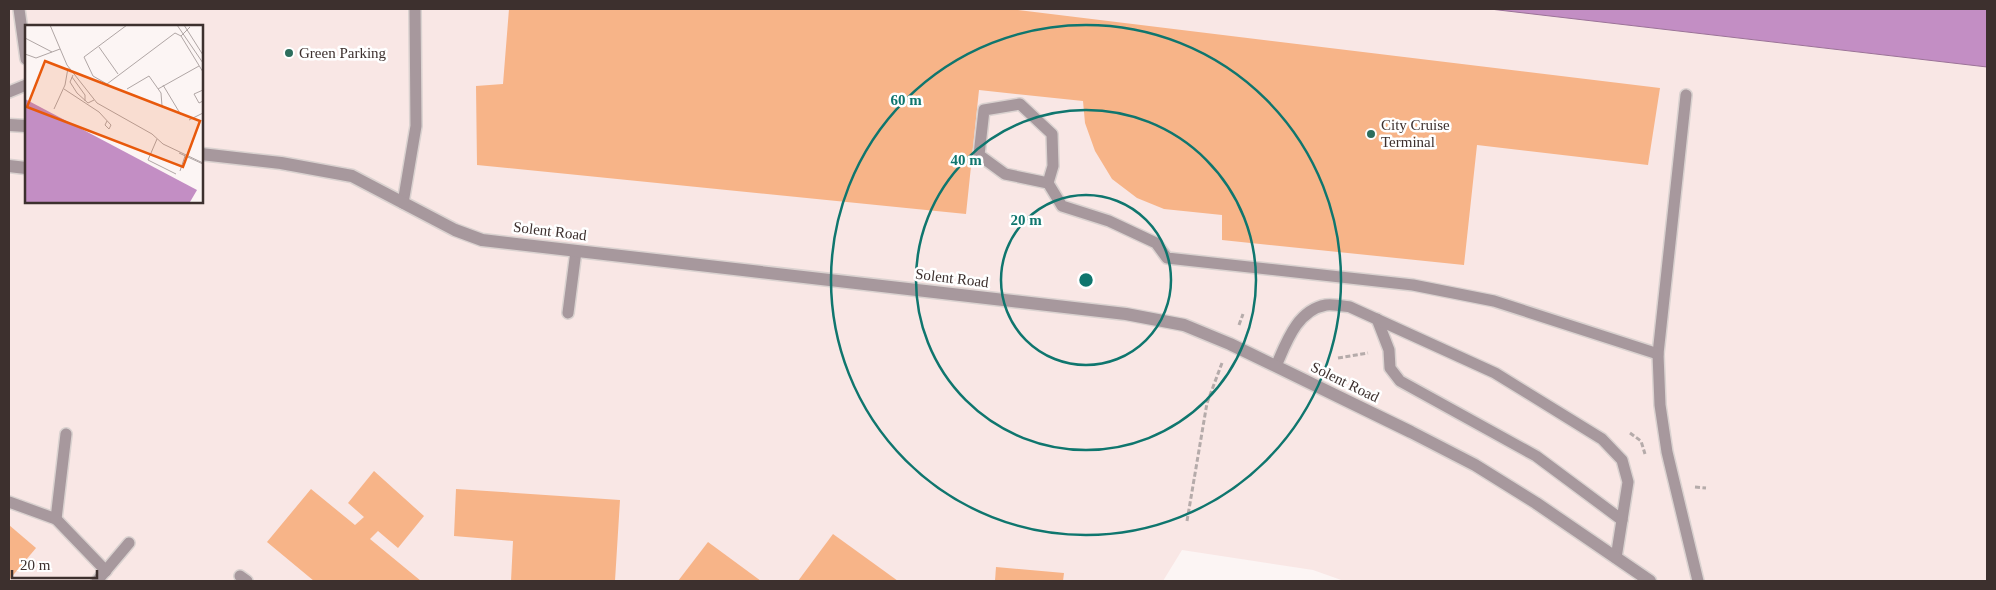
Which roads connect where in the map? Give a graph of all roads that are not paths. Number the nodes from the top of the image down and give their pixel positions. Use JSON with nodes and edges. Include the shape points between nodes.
{"nodes":[{"id":1,"x":19,"y":9,"type":"edge"},
{"id":2,"x":415,"y":9,"type":"edge"},
{"id":3,"x":25,"y":52,"type":"edge"},
{"id":4,"x":25,"y":85,"type":"edge"},
{"id":5,"x":9,"y":92,"type":"edge"},
{"id":6,"x":1686,"y":94,"type":"dead end"},
{"id":7,"x":9,"y":124,"type":"edge"},
{"id":8,"x":25,"y":126,"type":"edge"},
{"id":9,"x":202,"y":154,"type":"edge"},
{"id":10,"x":9,"y":166,"type":"edge"},
{"id":11,"x":25,"y":168,"type":"edge"},
{"id":12,"x":1048,"y":183,"type":"junction"},
{"id":13,"x":403,"y":203,"type":"junction"},
{"id":14,"x":576,"y":251,"type":"junction"},
{"id":15,"x":568,"y":313,"type":"dead end"},
{"id":16,"x":1377,"y":319,"type":"junction"},
{"id":17,"x":1658,"y":354,"type":"junction"},
{"id":18,"x":1276,"y":366,"type":"junction"},
{"id":19,"x":66,"y":434,"type":"dead end"},
{"id":20,"x":9,"y":502,"type":"edge"},
{"id":21,"x":56,"y":520,"type":"junction"},
{"id":22,"x":1622,"y":520,"type":"junction"},
{"id":23,"x":130,"y":543,"type":"dead end"},
{"id":24,"x":1616,"y":558,"type":"junction"},
{"id":25,"x":106,"y":571,"type":"junction"},
{"id":26,"x":97,"y":581,"type":"edge"},
{"id":27,"x":1650,"y":581,"type":"edge"},
{"id":28,"x":1698,"y":581,"type":"edge"}],
"edges":[{"from":1,"to":3,"type":"lane"},
{"from":2,"to":13,"type":"lane","via":[[416,126]]},
{"from":4,"to":5,"type":"lane"},
{"from":6,"to":17,"type":"lane"},
{"from":7,"to":8,"type":"street"},
{"from":9,"to":13,"type":"street","name":"Solent Road","via":[[281,163],[352,176]]},
{"from":10,"to":11,"type":"street"},
{"from":12,"to":12,"type":"lane","via":[[1005,174],[979,155],[984,110],[1020,104],[1052,134],[1053,166]]},
{"from":12,"to":17,"type":"lane","via":[[1062,206],[1108,221],[1156,243],[1167,258],[1413,285],[1494,302]]},
{"from":13,"to":14,"type":"street","name":"Solent Road","via":[[482,240]]},
{"from":14,"to":15,"type":"lane"},
{"from":14,"to":18,"type":"street","name":"Solent Road","via":[[1126,314],[1184,326]]},
{"from":16,"to":18,"type":"lane","via":[[1350,307],[1326,305],[1304,316],[1289,335]]},
{"from":16,"to":22,"type":"lane","via":[[1390,350],[1390,368],[1400,381],[1536,456]]},
{"from":16,"to":22,"type":"lane","via":[[1495,373],[1602,439],[1622,460],[1628,482]]},
{"from":17,"to":28,"type":"lane","via":[[1660,405],[1667,452]]},
{"from":18,"to":24,"type":"street","name":"Solent Road","via":[[1475,465]]},
{"from":19,"to":21,"type":"lane"},
{"from":20,"to":21,"type":"lane"},
{"from":21,"to":25,"type":"lane"},
{"from":22,"to":24,"type":"lane"},
{"from":23,"to":25,"type":"lane"},
{"from":24,"to":27,"type":"street","name":"Solent Road"},
{"from":25,"to":26,"type":"lane"}]}
